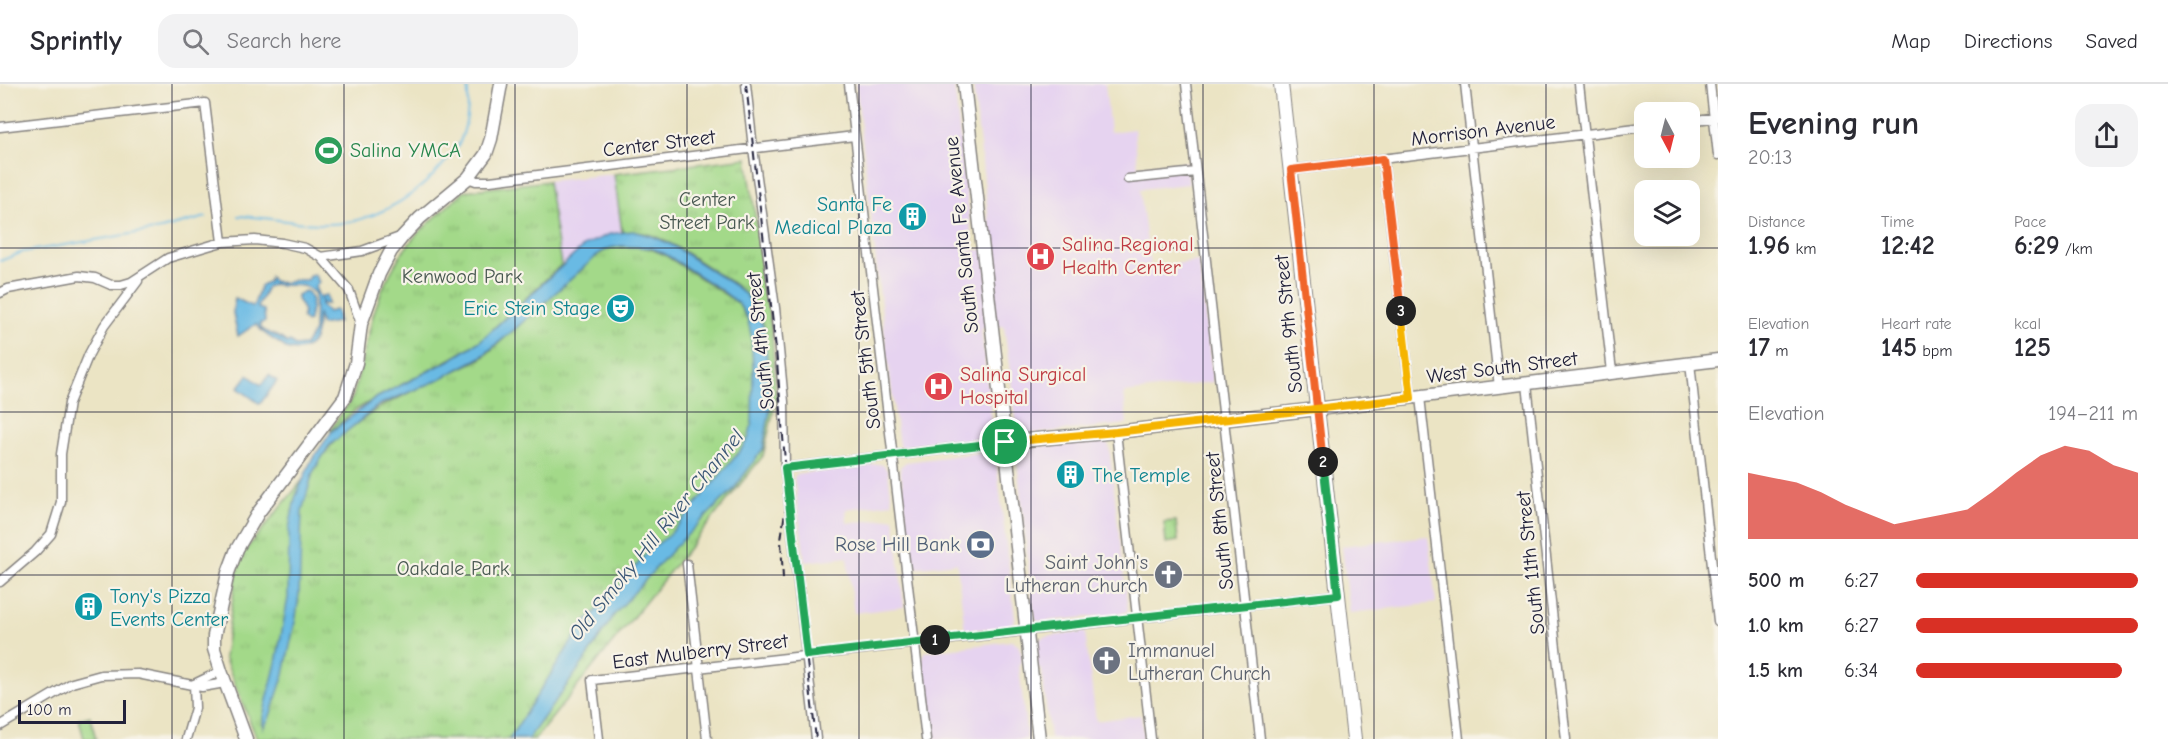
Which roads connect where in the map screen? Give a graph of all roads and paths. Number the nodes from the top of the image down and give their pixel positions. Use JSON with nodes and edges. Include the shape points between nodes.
{"nodes":[{"id":1,"x":501,"y":84,"type":"edge"},
{"id":2,"x":746,"y":84,"type":"edge"},
{"id":3,"x":849,"y":84,"type":"edge"},
{"id":4,"x":964,"y":84,"type":"edge"},
{"id":5,"x":1186,"y":84,"type":"edge"},
{"id":6,"x":1281,"y":84,"type":"edge"},
{"id":7,"x":1465,"y":84,"type":"edge"},
{"id":8,"x":1579,"y":84,"type":"edge"},
{"id":9,"x":1710,"y":84,"type":"edge"},
{"id":10,"x":1716,"y":118,"type":"edge"},
{"id":11,"x":1700,"y":120,"type":"edge"},
{"id":12,"x":0,"y":127,"type":"edge"},
{"id":13,"x":1634,"y":128,"type":"edge"},
{"id":14,"x":1585,"y":134,"type":"junction"},
{"id":15,"x":854,"y":136,"type":"junction"},
{"id":16,"x":753,"y":148,"type":"junction"},
{"id":17,"x":1472,"y":148,"type":"junction"},
{"id":18,"x":1718,"y":155,"type":"edge"},
{"id":19,"x":1383,"y":159,"type":"junction"},
{"id":20,"x":1291,"y":170,"type":"junction"},
{"id":21,"x":1196,"y":172,"type":"junction"},
{"id":22,"x":468,"y":178,"type":"junction"},
{"id":23,"x":1128,"y":179,"type":"dead end"},
{"id":24,"x":402,"y":236,"type":"junction"},
{"id":25,"x":222,"y":242,"type":"junction"},
{"id":26,"x":321,"y":257,"type":"junction"},
{"id":27,"x":141,"y":277,"type":"junction"},
{"id":28,"x":111,"y":285,"type":"junction"},
{"id":29,"x":0,"y":293,"type":"edge"},
{"id":30,"x":123,"y":300,"type":"junction"},
{"id":31,"x":361,"y":324,"type":"junction"},
{"id":32,"x":1718,"y":360,"type":"edge"},
{"id":33,"x":1690,"y":363,"type":"junction"},
{"id":34,"x":1612,"y":372,"type":"junction"},
{"id":35,"x":1527,"y":384,"type":"junction"},
{"id":36,"x":1499,"y":387,"type":"junction"},
{"id":37,"x":1416,"y":398,"type":"junction"},
{"id":38,"x":1317,"y":409,"type":"junction"},
{"id":39,"x":1224,"y":419,"type":"junction"},
{"id":40,"x":1116,"y":432,"type":"junction"},
{"id":41,"x":1005,"y":442,"type":"junction"},
{"id":42,"x":892,"y":455,"type":"junction"},
{"id":43,"x":785,"y":468,"type":"junction"},
{"id":44,"x":687,"y":564,"type":"dead end"},
{"id":45,"x":0,"y":582,"type":"edge"},
{"id":46,"x":1338,"y":595,"type":"junction"},
{"id":47,"x":1244,"y":606,"type":"junction"},
{"id":48,"x":1137,"y":618,"type":"junction"},
{"id":49,"x":1718,"y":621,"type":"edge"},
{"id":50,"x":1026,"y":630,"type":"junction"},
{"id":51,"x":914,"y":643,"type":"junction"},
{"id":52,"x":807,"y":655,"type":"junction"},
{"id":53,"x":698,"y":668,"type":"junction"},
{"id":54,"x":223,"y":677,"type":"junction"},
{"id":55,"x":194,"y":684,"type":"junction"},
{"id":56,"x":0,"y":726,"type":"edge"},
{"id":57,"x":186,"y":739,"type":"edge"},
{"id":58,"x":246,"y":739,"type":"edge"},
{"id":59,"x":599,"y":739,"type":"edge"},
{"id":60,"x":707,"y":739,"type":"edge"},
{"id":61,"x":816,"y":739,"type":"edge"},
{"id":62,"x":926,"y":739,"type":"edge"},
{"id":63,"x":1039,"y":739,"type":"edge"},
{"id":64,"x":1151,"y":739,"type":"edge"},
{"id":65,"x":1260,"y":739,"type":"edge"},
{"id":66,"x":1354,"y":739,"type":"edge"},
{"id":67,"x":1458,"y":739,"type":"edge"},
{"id":68,"x":1566,"y":739,"type":"edge"}],
"edges":[{"from":1,"to":22,"type":"street","via":[[489,147]]},
{"from":2,"to":16,"type":"street","name":"South 4th Street"},
{"from":3,"to":15,"type":"street","name":"South 5th Street"},
{"from":4,"to":41,"type":"street","name":"South Santa Fe Avenue"},
{"from":5,"to":21,"type":"street","name":"South 8th Street"},
{"from":6,"to":20,"type":"main road","name":"South 9th Street"},
{"from":7,"to":17,"type":"street"},
{"from":8,"to":14,"type":"street"},
{"from":9,"to":10,"type":"street"},
{"from":10,"to":11,"type":"street"},
{"from":10,"to":18,"type":"street"},
{"from":12,"to":25,"type":"street","via":[[206,103]]},
{"from":13,"to":14,"type":"street","name":"Morrison Avenue"},
{"from":14,"to":17,"type":"street","name":"Morrison Avenue"},
{"from":14,"to":34,"type":"street"},
{"from":15,"to":16,"type":"street","name":"Center Street"},
{"from":15,"to":42,"type":"street","name":"South 5th Street"},
{"from":16,"to":22,"type":"street","name":"Center Street","via":[[490,181]]},
{"from":16,"to":43,"type":"street","name":"South 4th Street","via":[[775,308],[784,402]]},
{"from":17,"to":19,"type":"street","name":"Morrison Avenue"},
{"from":17,"to":36,"type":"street"},
{"from":19,"to":20,"type":"street","name":"Morrison Avenue"},
{"from":19,"to":37,"type":"street"},
{"from":20,"to":38,"type":"main road","name":"South 9th Street"},
{"from":21,"to":23,"type":"street"},
{"from":21,"to":39,"type":"street","name":"South 8th Street"},
{"from":22,"to":24,"type":"street"},
{"from":24,"to":26,"type":"street","via":[[362,251]]},
{"from":24,"to":31,"type":"street","via":[[382,268]]},
{"from":25,"to":26,"type":"street","via":[[282,243],[305,248]]},
{"from":25,"to":27,"type":"street","via":[[168,258]]},
{"from":26,"to":31,"type":"street","via":[[348,290]]},
{"from":27,"to":28,"type":"street"},
{"from":27,"to":30,"type":"street"},
{"from":28,"to":29,"type":"street","via":[[79,276]]},
{"from":28,"to":30,"type":"street"},
{"from":30,"to":45,"type":"street","via":[[89,354],[69,403],[61,454],[61,502],[51,534]]},
{"from":31,"to":54,"type":"street","via":[[356,363],[345,397],[258,513],[237,549],[214,636]]},
{"from":32,"to":33,"type":"street","name":"West South Street"},
{"from":33,"to":34,"type":"street","name":"West South Street"},
{"from":33,"to":49,"type":"street"},
{"from":34,"to":35,"type":"street","name":"West South Street"},
{"from":35,"to":36,"type":"street","name":"West South Street"},
{"from":35,"to":68,"type":"street","name":"South 11th Street"},
{"from":36,"to":37,"type":"street","name":"West South Street"},
{"from":37,"to":38,"type":"street","name":"West South Street"},
{"from":37,"to":67,"type":"street"},
{"from":38,"to":39,"type":"street","name":"West South Street"},
{"from":38,"to":46,"type":"main road","name":"South 9th Street"},
{"from":39,"to":40,"type":"street","name":"West South Street"},
{"from":39,"to":47,"type":"street","name":"South 8th Street"},
{"from":40,"to":41,"type":"street","name":"West South Street"},
{"from":40,"to":48,"type":"street"},
{"from":41,"to":42,"type":"street"},
{"from":41,"to":50,"type":"street","name":"South Santa Fe Avenue"},
{"from":42,"to":43,"type":"street"},
{"from":42,"to":51,"type":"street","name":"South 5th Street"},
{"from":43,"to":52,"type":"street","name":"South 4th Street"},
{"from":44,"to":53,"type":"street"},
{"from":46,"to":47,"type":"street","name":"East Mulberry Street"},
{"from":46,"to":66,"type":"main road","name":"South 9th Street"},
{"from":47,"to":48,"type":"street","name":"East Mulberry Street"},
{"from":47,"to":65,"type":"street","name":"South 8th Street"},
{"from":48,"to":50,"type":"street","name":"East Mulberry Street"},
{"from":48,"to":64,"type":"street"},
{"from":50,"to":51,"type":"street","name":"East Mulberry Street"},
{"from":50,"to":63,"type":"street","name":"South Santa Fe Avenue"},
{"from":51,"to":52,"type":"street","name":"East Mulberry Street"},
{"from":51,"to":62,"type":"street","name":"South 5th Street"},
{"from":52,"to":53,"type":"street","name":"East Mulberry Street"},
{"from":52,"to":61,"type":"street","name":"South 4th Street"},
{"from":53,"to":59,"type":"street","name":"East Mulberry Street","via":[[592,680]]},
{"from":53,"to":60,"type":"street"},
{"from":54,"to":55,"type":"street"},
{"from":54,"to":58,"type":"street"},
{"from":55,"to":56,"type":"street","via":[[138,674],[94,676],[72,683]]},
{"from":55,"to":57,"type":"street","via":[[195,708]]}]}
